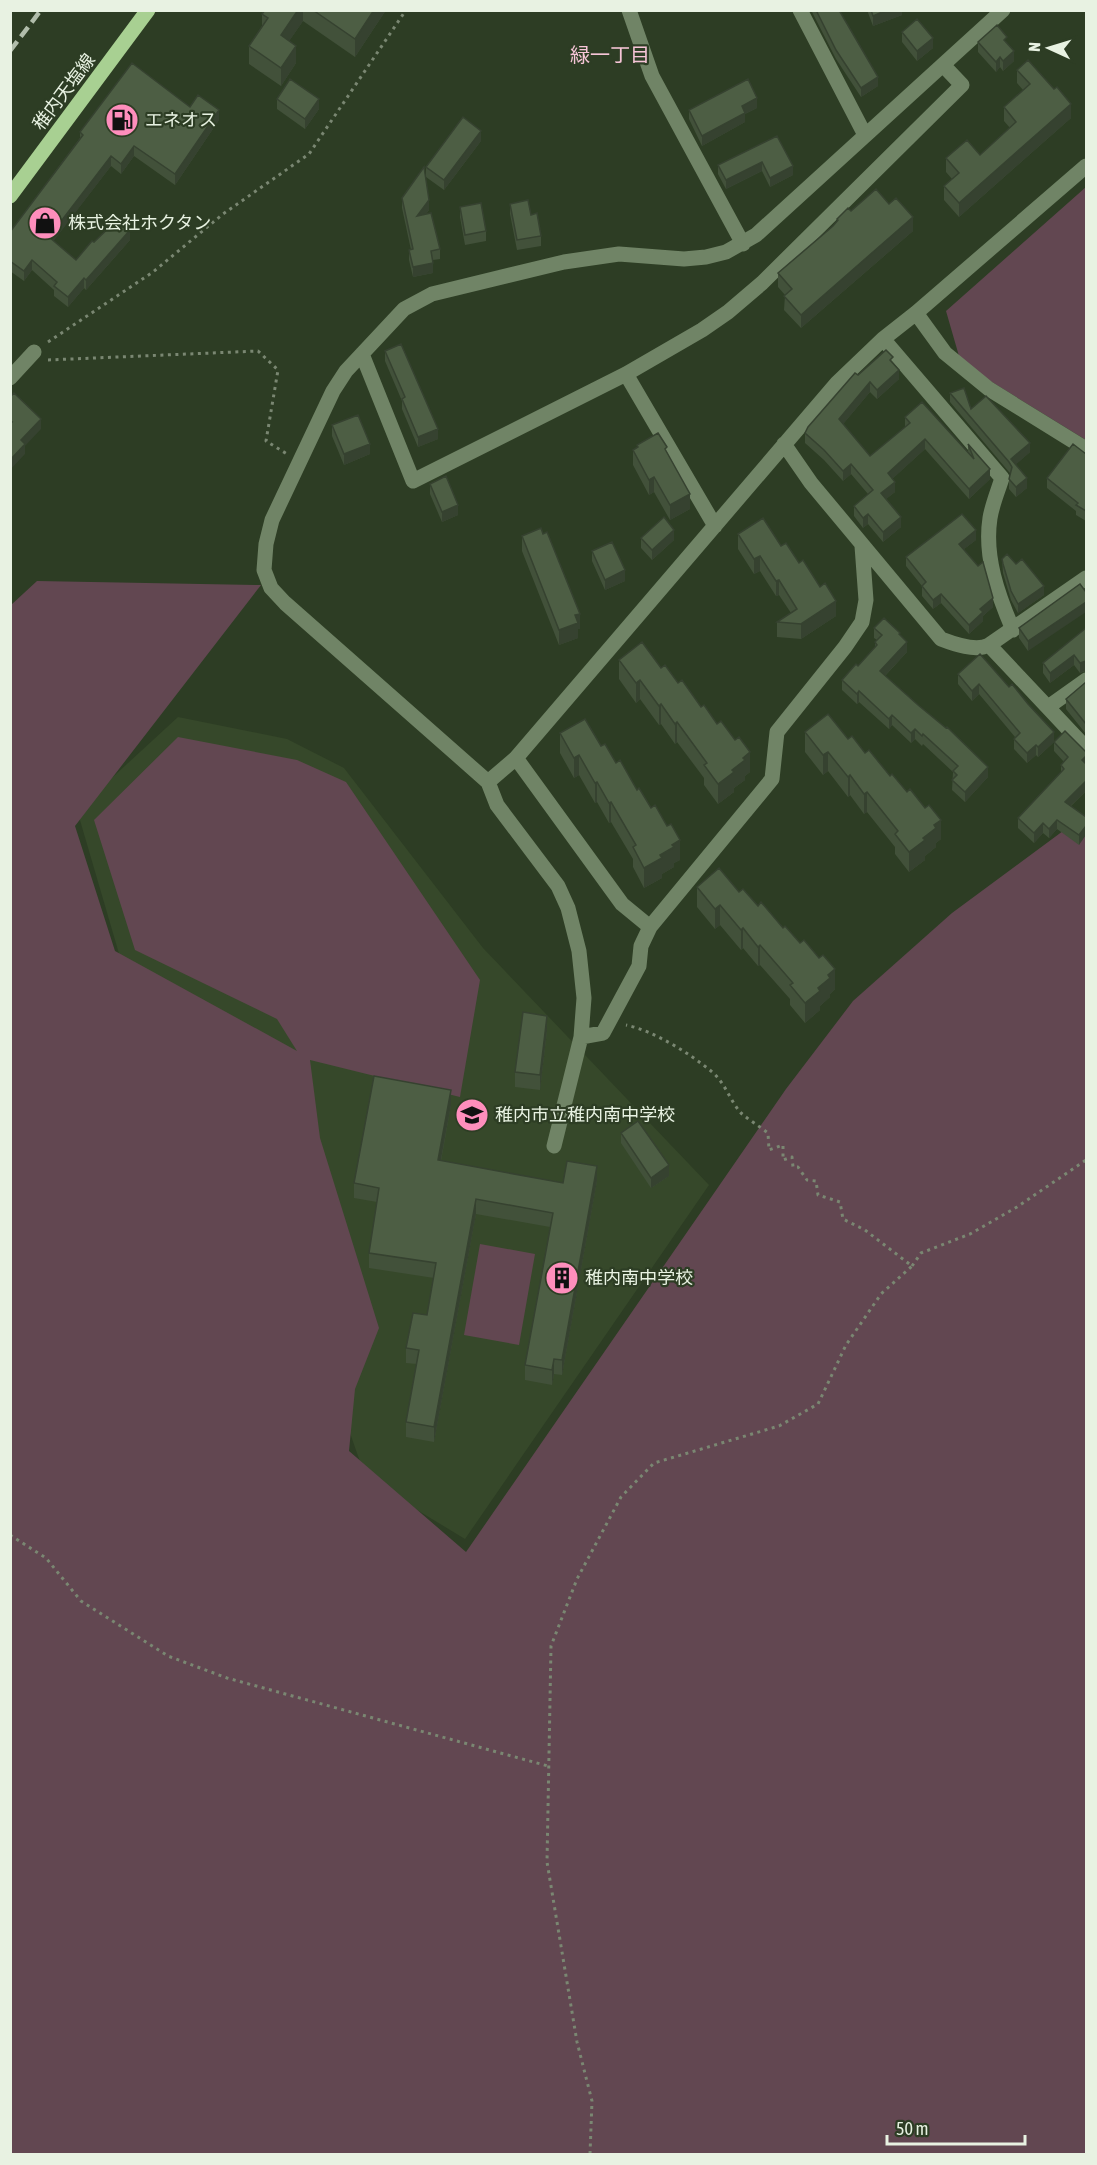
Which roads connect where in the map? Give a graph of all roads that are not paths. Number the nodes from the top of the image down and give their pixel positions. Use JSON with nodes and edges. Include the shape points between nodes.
{"nodes":[{"id":1,"x":148,"y":10,"type":"edge"},
{"id":2,"x":629,"y":10,"type":"edge"},
{"id":3,"x":800,"y":10,"type":"edge"},
{"id":4,"x":1004,"y":10,"type":"edge"},
{"id":5,"x":943,"y":65,"type":"junction"},
{"id":6,"x":865,"y":135,"type":"junction"},
{"id":7,"x":1086,"y":166,"type":"edge"},
{"id":8,"x":10,"y":196,"type":"edge"},
{"id":9,"x":742,"y":244,"type":"junction"},
{"id":10,"x":916,"y":313,"type":"junction"},
{"id":11,"x":883,"y":339,"type":"junction"},
{"id":12,"x":362,"y":354,"type":"junction"},
{"id":13,"x":626,"y":374,"type":"junction"},
{"id":14,"x":784,"y":444,"type":"junction"},
{"id":15,"x":1086,"y":449,"type":"edge"},
{"id":16,"x":715,"y":526,"type":"junction"},
{"id":17,"x":861,"y":546,"type":"junction"},
{"id":18,"x":1086,"y":578,"type":"edge"},
{"id":19,"x":1013,"y":630,"type":"junction"},
{"id":20,"x":989,"y":645,"type":"junction"},
{"id":21,"x":1086,"y":680,"type":"edge"},
{"id":22,"x":1048,"y":707,"type":"junction"},
{"id":23,"x":1086,"y":748,"type":"edge"},
{"id":24,"x":516,"y":759,"type":"junction"},
{"id":25,"x":488,"y":782,"type":"junction"},
{"id":26,"x":650,"y":927,"type":"junction"},
{"id":27,"x":581,"y":1037,"type":"junction"},
{"id":28,"x":554,"y":1146,"type":"dead end"}],
"edges":[{"from":1,"to":8,"type":"main road","name":"稚内天塩線"},
{"from":2,"to":9,"type":"street","via":[[652,76]]},
{"from":3,"to":6,"type":"street"},
{"from":4,"to":5,"type":"street"},
{"from":5,"to":6,"type":"street"},
{"from":5,"to":13,"type":"street","via":[[962,85],[771,274],[702,330]]},
{"from":6,"to":9,"type":"street"},
{"from":7,"to":10,"type":"street"},
{"from":9,"to":12,"type":"street","via":[[706,257],[619,254],[564,262],[432,294],[404,309]]},
{"from":10,"to":11,"type":"street"},
{"from":10,"to":15,"type":"street","via":[[945,353],[989,389]]},
{"from":11,"to":14,"type":"street","via":[[837,383]]},
{"from":11,"to":19,"type":"street","via":[[1002,478],[990,518],[990,560]]},
{"from":12,"to":13,"type":"street","via":[[413,482]]},
{"from":12,"to":25,"type":"street","via":[[333,392],[298,462],[272,520],[264,570],[271,588],[285,603]]},
{"from":13,"to":16,"type":"street"},
{"from":14,"to":16,"type":"street"},
{"from":14,"to":17,"type":"street"},
{"from":16,"to":24,"type":"street"},
{"from":17,"to":20,"type":"street","via":[[941,639],[983,648]]},
{"from":17,"to":26,"type":"street","via":[[866,600],[862,622],[777,732],[772,779]]},
{"from":18,"to":19,"type":"street"},
{"from":19,"to":20,"type":"street"},
{"from":20,"to":22,"type":"street"},
{"from":21,"to":22,"type":"street"},
{"from":22,"to":23,"type":"street"},
{"from":24,"to":25,"type":"street"},
{"from":24,"to":26,"type":"street","via":[[622,904]]},
{"from":25,"to":27,"type":"street","via":[[496,805],[558,886],[568,908],[583,987]]},
{"from":26,"to":27,"type":"street","via":[[640,946],[639,966],[603,1033]]},
{"from":27,"to":28,"type":"street"}]}
